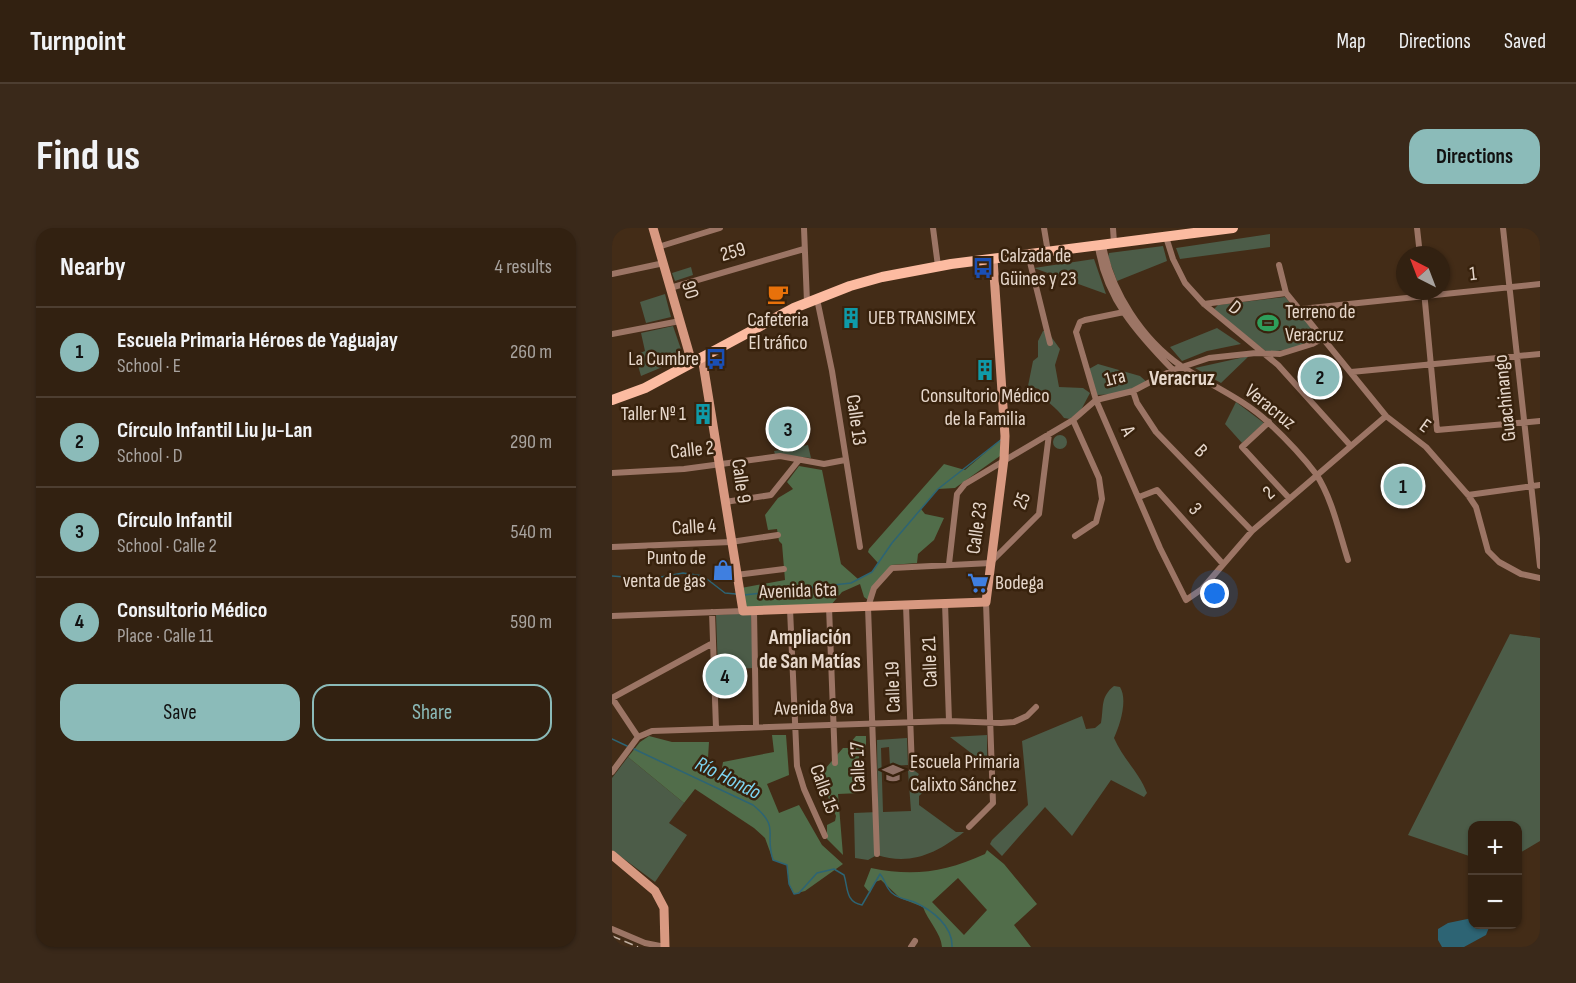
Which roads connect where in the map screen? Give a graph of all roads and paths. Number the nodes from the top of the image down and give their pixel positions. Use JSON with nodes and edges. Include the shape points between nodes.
{"nodes":[{"id":1,"x":653,"y":228,"type":"edge"},
{"id":2,"x":720,"y":228,"type":"edge"},
{"id":3,"x":804,"y":228,"type":"edge"},
{"id":4,"x":933,"y":228,"type":"edge"},
{"id":5,"x":1044,"y":228,"type":"edge"},
{"id":6,"x":1113,"y":228,"type":"edge"},
{"id":7,"x":1233,"y":228,"type":"edge"},
{"id":8,"x":1417,"y":228,"type":"edge"},
{"id":9,"x":1503,"y":228,"type":"edge"},
{"id":10,"x":1166,"y":237,"type":"junction"},
{"id":11,"x":1105,"y":245,"type":"junction"},
{"id":12,"x":1419,"y":246,"type":"edge"},
{"id":13,"x":658,"y":247,"type":"junction"},
{"id":14,"x":804,"y":249,"type":"junction"},
{"id":15,"x":1048,"y":252,"type":"junction"},
{"id":16,"x":1028,"y":254,"type":"junction"},
{"id":17,"x":993,"y":259,"type":"junction"},
{"id":18,"x":664,"y":263,"type":"junction"},
{"id":19,"x":1279,"y":265,"type":"dead end"},
{"id":20,"x":938,"y":266,"type":"junction"},
{"id":21,"x":612,"y":274,"type":"edge"},
{"id":22,"x":1540,"y":284,"type":"edge"},
{"id":23,"x":1510,"y":287,"type":"junction"},
{"id":24,"x":670,"y":288,"type":"junction"},
{"id":25,"x":1450,"y":291,"type":"edge"},
{"id":26,"x":1287,"y":293,"type":"junction"},
{"id":27,"x":1396,"y":297,"type":"edge"},
{"id":28,"x":812,"y":300,"type":"junction"},
{"id":29,"x":1425,"y":300,"type":"edge"},
{"id":30,"x":1204,"y":304,"type":"junction"},
{"id":31,"x":1301,"y":309,"type":"junction"},
{"id":32,"x":1126,"y":312,"type":"junction"},
{"id":33,"x":680,"y":321,"type":"junction"},
{"id":34,"x":612,"y":334,"type":"edge"},
{"id":35,"x":1323,"y":338,"type":"junction"},
{"id":36,"x":1050,"y":342,"type":"dead end"},
{"id":37,"x":1540,"y":354,"type":"edge"},
{"id":38,"x":1266,"y":355,"type":"junction"},
{"id":39,"x":1518,"y":356,"type":"junction"},
{"id":40,"x":702,"y":357,"type":"junction"},
{"id":41,"x":692,"y":363,"type":"junction"},
{"id":42,"x":1432,"y":364,"type":"junction"},
{"id":43,"x":1182,"y":366,"type":"junction"},
{"id":44,"x":1173,"y":370,"type":"junction"},
{"id":45,"x":1351,"y":372,"type":"junction"},
{"id":46,"x":1133,"y":391,"type":"junction"},
{"id":47,"x":612,"y":400,"type":"edge"},
{"id":48,"x":1096,"y":400,"type":"junction"},
{"id":49,"x":1386,"y":416,"type":"junction"},
{"id":50,"x":1073,"y":420,"type":"junction"},
{"id":51,"x":1540,"y":421,"type":"edge"},
{"id":52,"x":1269,"y":422,"type":"junction"},
{"id":53,"x":1524,"y":422,"type":"junction"},
{"id":54,"x":1049,"y":434,"type":"junction"},
{"id":55,"x":1350,"y":445,"type":"junction"},
{"id":56,"x":1004,"y":459,"type":"junction"},
{"id":57,"x":799,"y":460,"type":"junction"},
{"id":58,"x":845,"y":460,"type":"junction"},
{"id":59,"x":720,"y":464,"type":"junction"},
{"id":60,"x":612,"y":473,"type":"edge"},
{"id":61,"x":1317,"y":475,"type":"junction"},
{"id":62,"x":1540,"y":485,"type":"edge"},
{"id":63,"x":1531,"y":486,"type":"junction"},
{"id":64,"x":1468,"y":495,"type":"junction"},
{"id":65,"x":1139,"y":497,"type":"junction"},
{"id":66,"x":1289,"y":498,"type":"junction"},
{"id":67,"x":725,"y":502,"type":"junction"},
{"id":68,"x":1252,"y":531,"type":"junction"},
{"id":69,"x":778,"y":535,"type":"dead end"},
{"id":70,"x":1075,"y":536,"type":"dead end"},
{"id":71,"x":731,"y":542,"type":"junction"},
{"id":72,"x":612,"y":547,"type":"edge"},
{"id":73,"x":860,"y":547,"type":"dead end"},
{"id":74,"x":1348,"y":560,"type":"dead end"},
{"id":75,"x":991,"y":563,"type":"junction"},
{"id":76,"x":949,"y":564,"type":"junction"},
{"id":77,"x":1223,"y":564,"type":"junction"},
{"id":78,"x":1540,"y":566,"type":"edge"},
{"id":79,"x":784,"y":569,"type":"dead end"},
{"id":80,"x":736,"y":575,"type":"junction"},
{"id":81,"x":1540,"y":578,"type":"edge"},
{"id":82,"x":1183,"y":597,"type":"joint"},
{"id":83,"x":986,"y":602,"type":"junction"},
{"id":84,"x":945,"y":603,"type":"junction"},
{"id":85,"x":906,"y":605,"type":"junction"},
{"id":86,"x":742,"y":607,"type":"junction"},
{"id":87,"x":829,"y":607,"type":"junction"},
{"id":88,"x":868,"y":607,"type":"junction"},
{"id":89,"x":790,"y":609,"type":"junction"},
{"id":90,"x":754,"y":611,"type":"junction"},
{"id":91,"x":712,"y":612,"type":"junction"},
{"id":92,"x":612,"y":616,"type":"edge"},
{"id":93,"x":713,"y":643,"type":"junction"},
{"id":94,"x":612,"y":698,"type":"edge"},
{"id":95,"x":1036,"y":707,"type":"dead end"},
{"id":96,"x":949,"y":721,"type":"junction"},
{"id":97,"x":910,"y":722,"type":"junction"},
{"id":98,"x":991,"y":722,"type":"junction"},
{"id":99,"x":873,"y":723,"type":"junction"},
{"id":100,"x":834,"y":724,"type":"junction"},
{"id":101,"x":796,"y":725,"type":"junction"},
{"id":102,"x":756,"y":726,"type":"junction"},
{"id":103,"x":716,"y":728,"type":"junction"},
{"id":104,"x":638,"y":737,"type":"junction"},
{"id":105,"x":835,"y":763,"type":"dead end"},
{"id":106,"x":912,"y":768,"type":"dead end"},
{"id":107,"x":612,"y":772,"type":"edge"},
{"id":108,"x":969,"y":827,"type":"dead end"},
{"id":109,"x":825,"y":836,"type":"dead end"},
{"id":110,"x":612,"y":855,"type":"edge"},
{"id":111,"x":877,"y":855,"type":"dead end"},
{"id":112,"x":612,"y":929,"type":"edge"},
{"id":113,"x":665,"y":947,"type":"edge"}],
"edges":[{"from":1,"to":13,"type":"street","name":"90"},
{"from":2,"to":13,"type":"street"},
{"from":3,"to":14,"type":"street","name":"Calle 13"},
{"from":4,"to":20,"type":"street"},
{"from":5,"to":15,"type":"street"},
{"from":6,"to":11,"type":"street","name":"Veracruz"},
{"from":7,"to":10,"type":"main road"},
{"from":8,"to":12,"type":"street"},
{"from":9,"to":23,"type":"street","name":"Guachinango"},
{"from":10,"to":11,"type":"main road"},
{"from":10,"to":30,"type":"street","name":"D","via":[[1185,283]]},
{"from":11,"to":15,"type":"main road"},
{"from":11,"to":32,"type":"street","name":"Veracruz","via":[[1108,266]]},
{"from":13,"to":18,"type":"street","name":"90"},
{"from":14,"to":24,"type":"street","name":"259"},
{"from":14,"to":28,"type":"street","name":"Calle 13"},
{"from":15,"to":16,"type":"main road"},
{"from":16,"to":17,"type":"main road"},
{"from":16,"to":36,"type":"street"},
{"from":17,"to":20,"type":"main road"},
{"from":17,"to":56,"type":"street","name":"Calle 23"},
{"from":18,"to":21,"type":"street"},
{"from":18,"to":24,"type":"street","name":"90"},
{"from":19,"to":26,"type":"street","name":"E"},
{"from":20,"to":28,"type":"main road","via":[[882,277]]},
{"from":22,"to":23,"type":"street","name":"1"},
{"from":23,"to":25,"type":"street","name":"1"},
{"from":23,"to":39,"type":"street","name":"Guachinango"},
{"from":24,"to":33,"type":"street","name":"90"},
{"from":26,"to":30,"type":"street"},
{"from":26,"to":31,"type":"street","name":"E"},
{"from":27,"to":31,"type":"street","name":"1"},
{"from":28,"to":40,"type":"main road"},
{"from":28,"to":58,"type":"street","name":"Calle 13","via":[[832,370]]},
{"from":29,"to":42,"type":"street"},
{"from":30,"to":38,"type":"street","name":"D"},
{"from":31,"to":35,"type":"street","name":"E"},
{"from":32,"to":43,"type":"street","name":"Veracruz"},
{"from":32,"to":44,"type":"street","name":"Veracruz","via":[[1139,334]]},
{"from":32,"to":48,"type":"street","name":"A","via":[[1085,320],[1076,327],[1084,368]]},
{"from":33,"to":34,"type":"street"},
{"from":33,"to":41,"type":"street","name":"90"},
{"from":35,"to":38,"type":"street","name":"1ra","via":[[1299,349]]},
{"from":35,"to":45,"type":"street","name":"E"},
{"from":37,"to":39,"type":"street"},
{"from":38,"to":43,"type":"street","name":"1ra","via":[[1209,358]]},
{"from":38,"to":55,"type":"street","name":"D","via":[[1304,391]]},
{"from":39,"to":42,"type":"street"},
{"from":39,"to":53,"type":"street","name":"Guachinango"},
{"from":40,"to":41,"type":"main road"},
{"from":40,"to":59,"type":"street","name":"Calle 9"},
{"from":41,"to":47,"type":"main road"},
{"from":42,"to":45,"type":"street"},
{"from":42,"to":53,"type":"street","via":[[1437,430]]},
{"from":43,"to":44,"type":"street","name":"1ra"},
{"from":43,"to":52,"type":"street","name":"Veracruz"},
{"from":44,"to":46,"type":"street","name":"1ra"},
{"from":45,"to":49,"type":"street","name":"E"},
{"from":46,"to":48,"type":"street","name":"1ra"},
{"from":46,"to":68,"type":"street","name":"B","via":[[1156,432]]},
{"from":48,"to":50,"type":"street","name":"1ra"},
{"from":48,"to":65,"type":"street","name":"A"},
{"from":49,"to":55,"type":"street","name":"2"},
{"from":49,"to":64,"type":"street","name":"E","via":[[1426,447]]},
{"from":50,"to":54,"type":"street","name":"1ra"},
{"from":50,"to":70,"type":"street","via":[[1100,478],[1102,499],[1096,522]]},
{"from":51,"to":53,"type":"street"},
{"from":52,"to":61,"type":"street","name":"Veracruz"},
{"from":52,"to":66,"type":"street","via":[[1242,447]]},
{"from":53,"to":63,"type":"street","name":"Guachinango"},
{"from":54,"to":56,"type":"street","name":"1ra"},
{"from":54,"to":75,"type":"street","name":"25","via":[[1039,514]]},
{"from":55,"to":61,"type":"street","name":"2"},
{"from":56,"to":75,"type":"street","name":"Calle 23"},
{"from":56,"to":76,"type":"street","name":"1ra","via":[[965,484],[957,494]]},
{"from":57,"to":58,"type":"street","name":"Calle 2","via":[[824,464]]},
{"from":57,"to":59,"type":"street","name":"Calle 2","via":[[780,456]]},
{"from":57,"to":67,"type":"street","via":[[771,495]]},
{"from":58,"to":73,"type":"street","name":"Calle 13"},
{"from":59,"to":60,"type":"street","name":"Calle 2"},
{"from":59,"to":67,"type":"street","name":"Calle 9"},
{"from":61,"to":66,"type":"street","name":"2"},
{"from":61,"to":74,"type":"street","name":"Veracruz"},
{"from":62,"to":63,"type":"street"},
{"from":63,"to":64,"type":"street"},
{"from":63,"to":78,"type":"street","name":"Guachinango"},
{"from":64,"to":81,"type":"street","name":"E","via":[[1476,507],[1488,551],[1521,574]]},
{"from":65,"to":77,"type":"street","name":"3","via":[[1157,490]]},
{"from":65,"to":82,"type":"street","name":"A"},
{"from":66,"to":68,"type":"street","name":"2"},
{"from":67,"to":71,"type":"street","name":"Calle 9"},
{"from":68,"to":77,"type":"street","name":"2"},
{"from":69,"to":71,"type":"street","name":"Calle 4"},
{"from":71,"to":72,"type":"street","name":"Calle 4"},
{"from":71,"to":80,"type":"street","name":"Calle 9"},
{"from":75,"to":76,"type":"street"},
{"from":75,"to":83,"type":"street","name":"Calle 23"},
{"from":76,"to":88,"type":"street","via":[[892,568],[874,588]]},
{"from":77,"to":82,"type":"street","name":"2","via":[[1190,600]]},
{"from":79,"to":80,"type":"street"},
{"from":80,"to":86,"type":"street","name":"Calle 9"},
{"from":83,"to":84,"type":"street","name":"Avenida 6ta"},
{"from":83,"to":98,"type":"street","name":"Calle 23"},
{"from":84,"to":85,"type":"street","name":"Avenida 6ta"},
{"from":84,"to":96,"type":"street","name":"Calle 21"},
{"from":85,"to":88,"type":"street","name":"Avenida 6ta"},
{"from":85,"to":97,"type":"street","name":"Calle 19"},
{"from":86,"to":90,"type":"street","name":"Avenida 6ta"},
{"from":86,"to":91,"type":"street","name":"Avenida 6ta"},
{"from":87,"to":88,"type":"street","name":"Avenida 6ta"},
{"from":87,"to":89,"type":"street","name":"Avenida 6ta"},
{"from":87,"to":100,"type":"street"},
{"from":88,"to":99,"type":"street","name":"Calle 17"},
{"from":89,"to":90,"type":"street","name":"Avenida 6ta"},
{"from":89,"to":101,"type":"street","name":"Calle 15"},
{"from":90,"to":102,"type":"street"},
{"from":91,"to":92,"type":"street","name":"Avenida 6ta"},
{"from":91,"to":93,"type":"street"},
{"from":93,"to":94,"type":"street"},
{"from":93,"to":103,"type":"street"},
{"from":94,"to":104,"type":"street"},
{"from":95,"to":98,"type":"street","name":"Avenida 8va","via":[[1014,722]]},
{"from":96,"to":97,"type":"street","name":"Avenida 8va"},
{"from":96,"to":98,"type":"street","name":"Avenida 8va"},
{"from":97,"to":99,"type":"street","name":"Avenida 8va"},
{"from":97,"to":106,"type":"street","name":"Calle 19"},
{"from":98,"to":108,"type":"street","name":"Calle 23","via":[[993,803]]},
{"from":99,"to":100,"type":"street","name":"Avenida 8va"},
{"from":99,"to":111,"type":"street","name":"Calle 17"},
{"from":100,"to":101,"type":"street","name":"Avenida 8va"},
{"from":100,"to":105,"type":"street"},
{"from":101,"to":102,"type":"street","name":"Avenida 8va"},
{"from":101,"to":109,"type":"street","name":"Calle 15","via":[[800,780]]},
{"from":102,"to":103,"type":"street","name":"Avenida 8va"},
{"from":103,"to":104,"type":"street","name":"Avenida 8va","via":[[652,731]]},
{"from":104,"to":107,"type":"street"},
{"from":110,"to":113,"type":"street","via":[[659,897],[664,909]]},
{"from":112,"to":113,"type":"street"}]}
